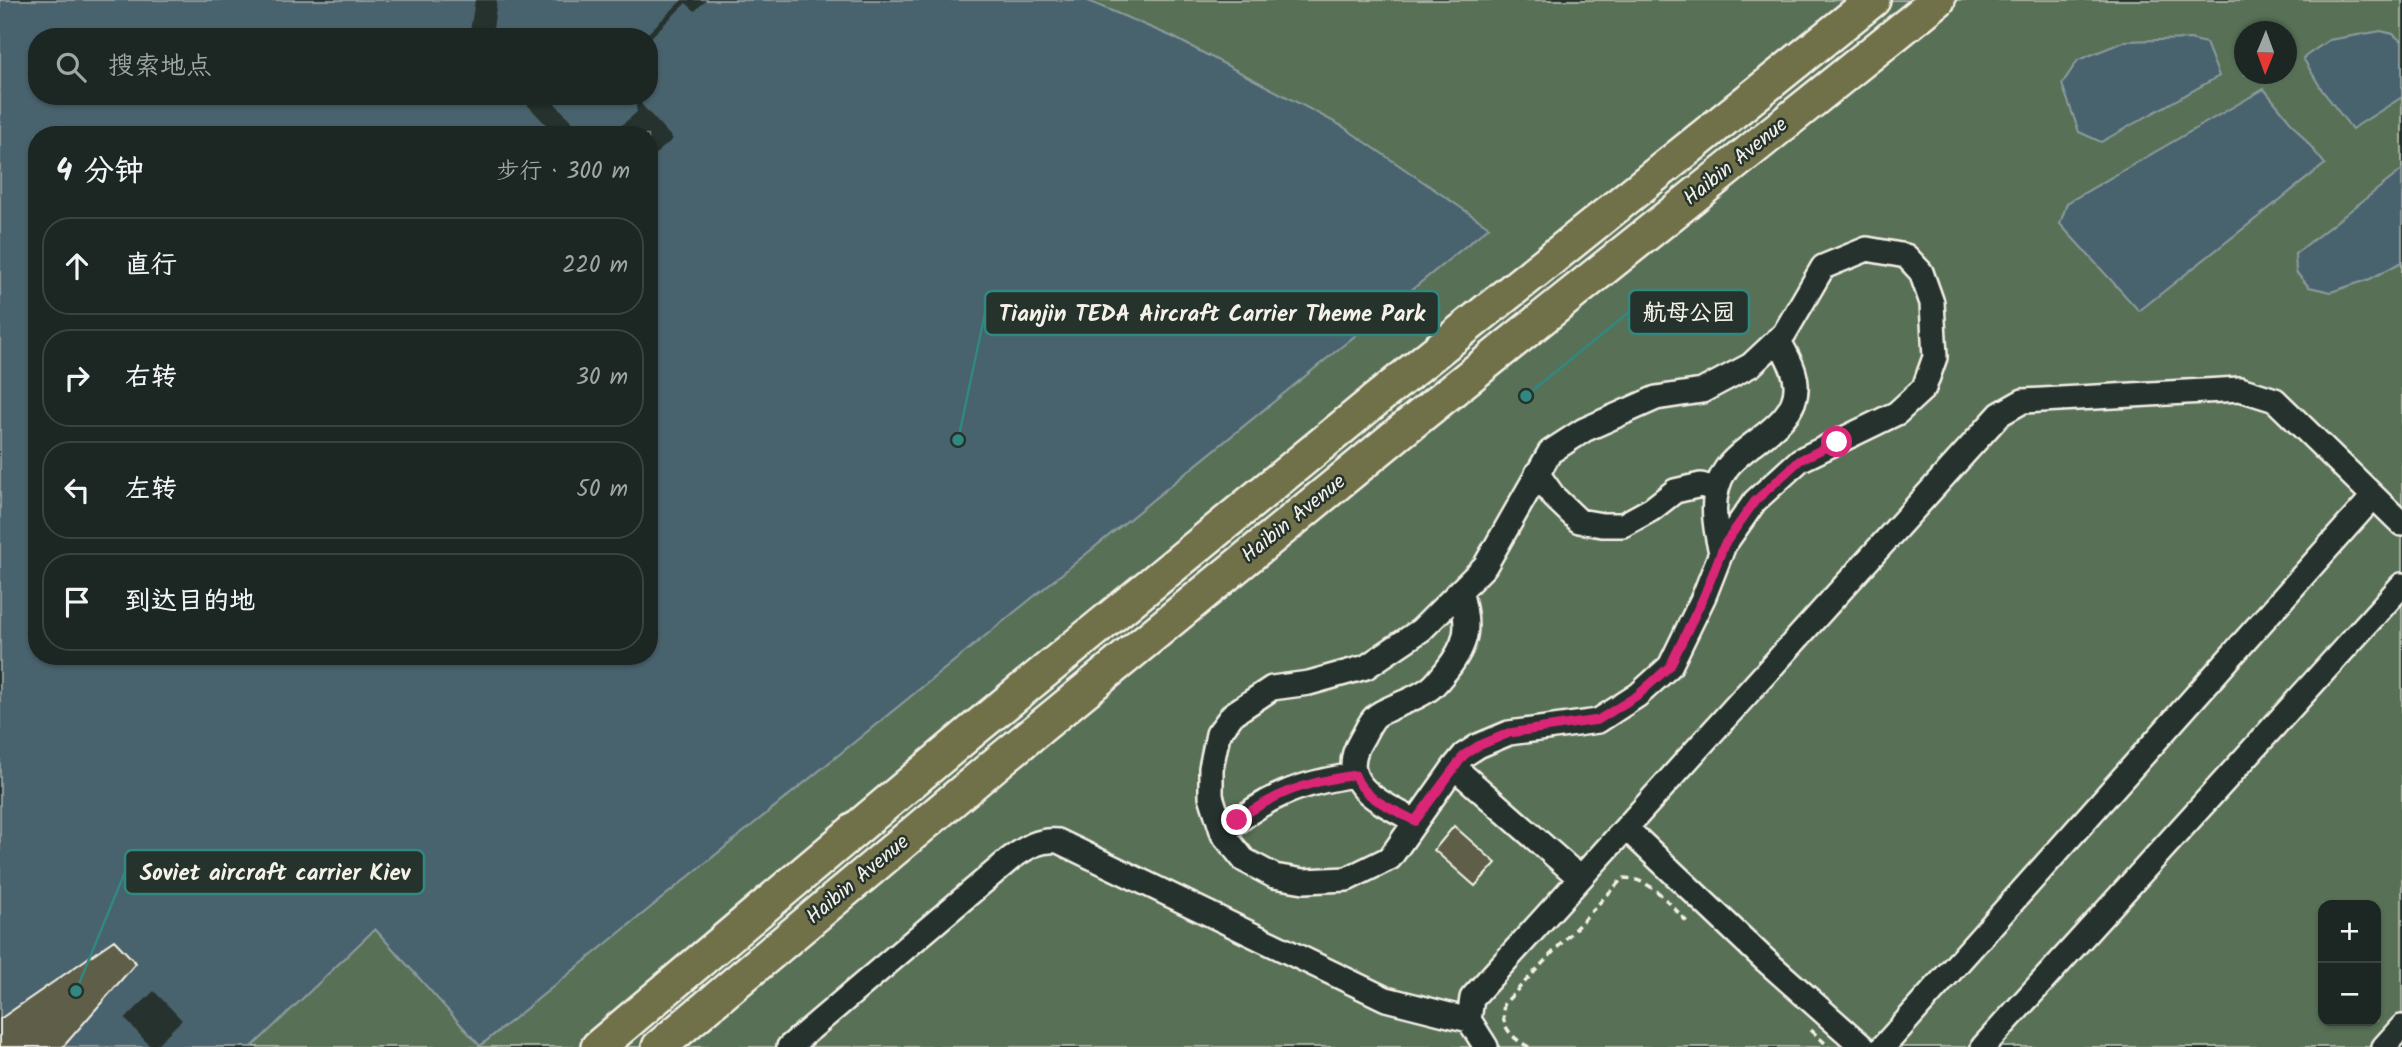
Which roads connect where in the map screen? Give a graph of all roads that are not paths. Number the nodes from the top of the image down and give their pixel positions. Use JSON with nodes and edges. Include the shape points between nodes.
{"nodes":[{"id":1,"x":1873,"y":0,"type":"edge"},
{"id":2,"x":1938,"y":0,"type":"edge"},
{"id":3,"x":1778,"y":339,"type":"junction"},
{"id":4,"x":1537,"y":473,"type":"junction"},
{"id":5,"x":1717,"y":490,"type":"junction"},
{"id":6,"x":2373,"y":498,"type":"junction"},
{"id":7,"x":2402,"y":524,"type":"edge"},
{"id":8,"x":1721,"y":552,"type":"junction"},
{"id":9,"x":2402,"y":585,"type":"edge"},
{"id":10,"x":1460,"y":590,"type":"junction"},
{"id":11,"x":1454,"y":767,"type":"junction"},
{"id":12,"x":1355,"y":775,"type":"junction"},
{"id":13,"x":1415,"y":821,"type":"junction"},
{"id":14,"x":1626,"y":828,"type":"junction"},
{"id":15,"x":1223,"y":834,"type":"junction"},
{"id":16,"x":1580,"y":878,"type":"junction"},
{"id":17,"x":1469,"y":1020,"type":"junction"},
{"id":18,"x":2402,"y":1027,"type":"edge"},
{"id":19,"x":598,"y":1047,"type":"edge"},
{"id":20,"x":659,"y":1047,"type":"edge"},
{"id":21,"x":789,"y":1047,"type":"edge"},
{"id":22,"x":1486,"y":1047,"type":"edge"},
{"id":23,"x":1863,"y":1047,"type":"edge"},
{"id":24,"x":1883,"y":1047,"type":"edge"},
{"id":25,"x":1983,"y":1047,"type":"edge"},
{"id":26,"x":2384,"y":1047,"type":"edge"}],
"edges":[{"from":1,"to":19,"type":"highway","name":"Haibin Avenue","via":[[962,740]]},
{"from":2,"to":20,"type":"highway","name":"Haibin Avenue","via":[[1388,442]]},
{"from":3,"to":4,"type":"street","via":[[1751,365],[1702,391],[1656,398],[1584,430],[1550,452]]},
{"from":3,"to":5,"type":"street","via":[[1795,373],[1797,388],[1789,409],[1769,433],[1726,469]]},
{"from":3,"to":8,"type":"street","via":[[1823,267],[1867,249],[1906,256],[1921,272],[1933,303],[1936,357],[1924,388],[1896,413],[1800,460],[1755,501]]},
{"from":4,"to":5,"type":"street","via":[[1579,521],[1602,525],[1623,525],[1675,491],[1701,485]]},
{"from":4,"to":10,"type":"street","via":[[1485,566]]},
{"from":5,"to":8,"type":"street","via":[[1714,527]]},
{"from":6,"to":7,"type":"street"},
{"from":6,"to":14,"type":"street","via":[[2275,400],[2241,389],[2023,401],[2000,414]]},
{"from":6,"to":24,"type":"street"},
{"from":8,"to":11,"type":"street","via":[[1670,666],[1638,695],[1598,720],[1509,733],[1478,746]]},
{"from":9,"to":25,"type":"street"},
{"from":10,"to":12,"type":"street","via":[[1467,615],[1461,650],[1430,689],[1376,715],[1356,748]]},
{"from":10,"to":15,"type":"street","via":[[1421,630],[1366,667],[1272,688],[1233,714],[1218,734],[1212,768],[1211,796]]},
{"from":11,"to":13,"type":"street"},
{"from":11,"to":16,"type":"street"},
{"from":12,"to":13,"type":"street","via":[[1372,797]]},
{"from":12,"to":15,"type":"street","via":[[1282,792]]},
{"from":13,"to":15,"type":"street","via":[[1390,858],[1347,878],[1304,881],[1274,876],[1244,860]]},
{"from":14,"to":16,"type":"street"},
{"from":14,"to":23,"type":"street"},
{"from":16,"to":17,"type":"street","via":[[1472,998]]},
{"from":17,"to":21,"type":"street","via":[[1386,999],[1046,839],[1010,859]]},
{"from":17,"to":22,"type":"street"},
{"from":18,"to":26,"type":"street"}]}
